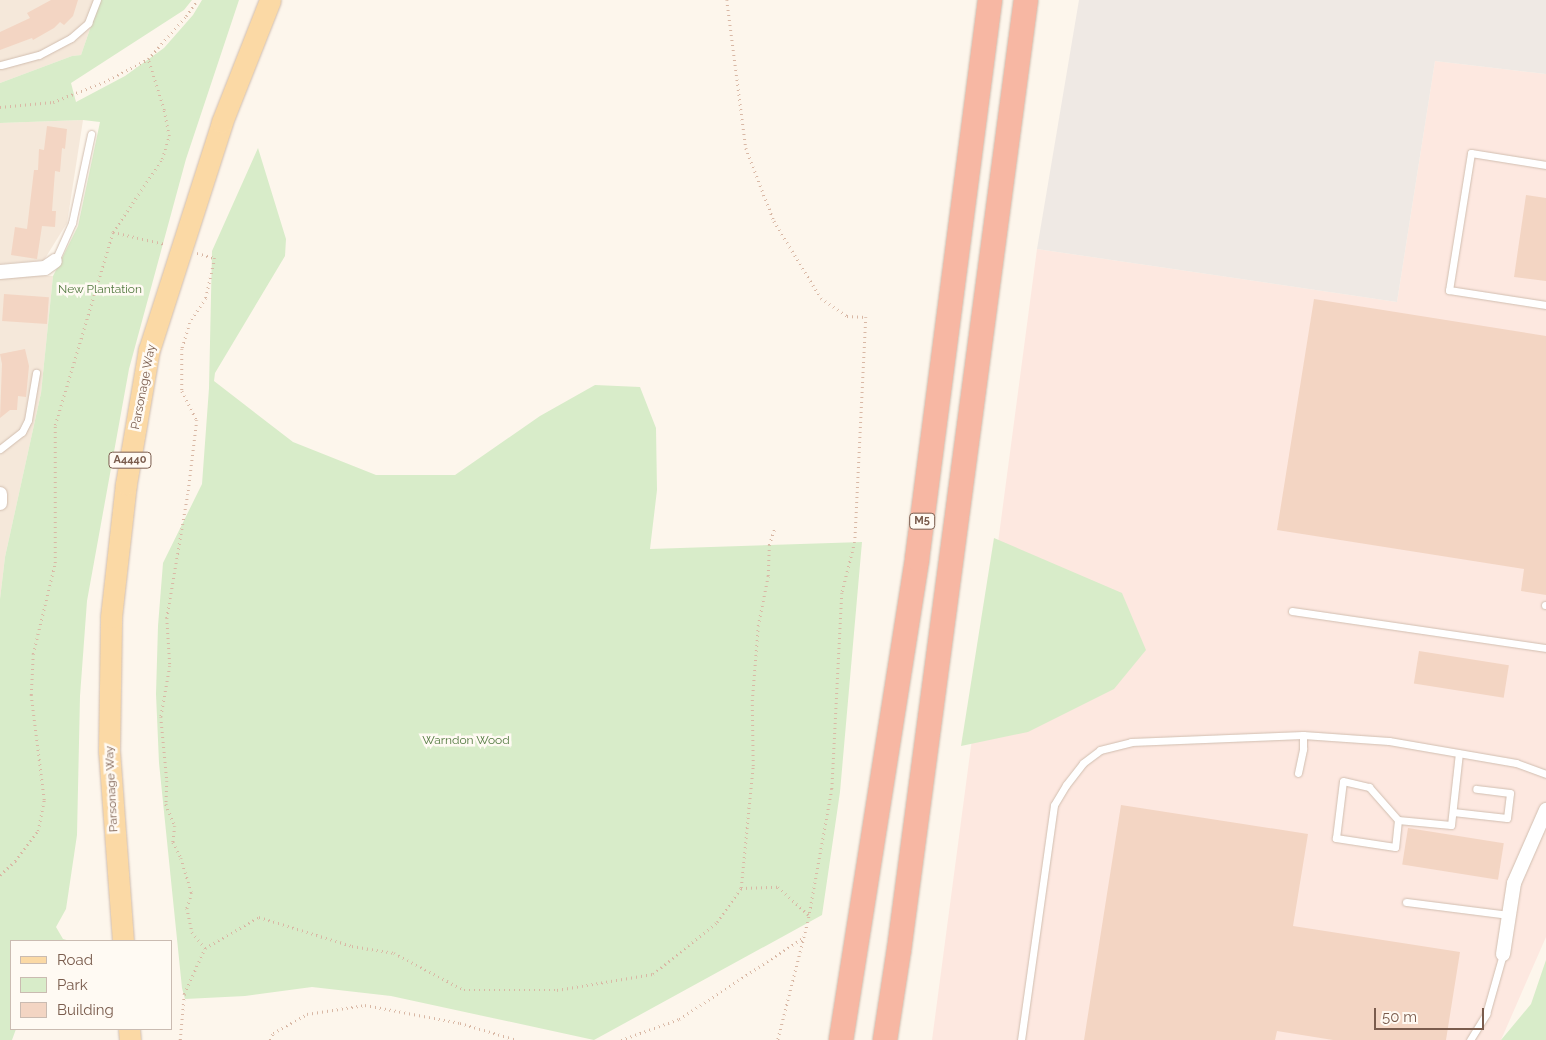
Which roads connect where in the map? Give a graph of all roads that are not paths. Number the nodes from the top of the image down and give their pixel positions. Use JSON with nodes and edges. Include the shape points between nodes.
{"nodes":[{"id":1,"x":97,"y":0,"type":"edge"},
{"id":2,"x":270,"y":0,"type":"edge"},
{"id":3,"x":990,"y":0,"type":"edge"},
{"id":4,"x":1026,"y":0,"type":"edge"},
{"id":5,"x":2,"y":65,"type":"dead end"},
{"id":6,"x":91,"y":134,"type":"dead end"},
{"id":7,"x":1546,"y":165,"type":"edge"},
{"id":8,"x":55,"y":261,"type":"joint"},
{"id":9,"x":0,"y":272,"type":"edge"},
{"id":10,"x":1546,"y":305,"type":"edge"},
{"id":11,"x":36,"y":373,"type":"dead end"},
{"id":12,"x":0,"y":449,"type":"edge"},
{"id":13,"x":0,"y":494,"type":"edge"},
{"id":14,"x":0,"y":503,"type":"edge"},
{"id":15,"x":1292,"y":611,"type":"dead end"},
{"id":16,"x":1546,"y":648,"type":"edge"},
{"id":17,"x":1303,"y":734,"type":"junction"},
{"id":18,"x":1459,"y":754,"type":"junction"},
{"id":19,"x":1298,"y":773,"type":"dead end"},
{"id":20,"x":1546,"y":774,"type":"edge"},
{"id":21,"x":1476,"y":789,"type":"dead end"},
{"id":22,"x":1546,"y":810,"type":"edge"},
{"id":23,"x":1453,"y":812,"type":"junction"},
{"id":24,"x":1398,"y":820,"type":"junction"},
{"id":25,"x":1406,"y":902,"type":"dead end"},
{"id":26,"x":1509,"y":914,"type":"junction"},
{"id":27,"x":123,"y":940,"type":"edge"},
{"id":28,"x":1503,"y":954,"type":"joint"},
{"id":29,"x":841,"y":1040,"type":"edge"},
{"id":30,"x":885,"y":1040,"type":"edge"},
{"id":31,"x":1021,"y":1040,"type":"edge"},
{"id":32,"x":1470,"y":1040,"type":"edge"}],
"edges":[{"from":1,"to":5,"type":"lane","via":[[88,23],[71,38],[38,54]]},
{"from":2,"to":27,"type":"main road","name":"Parsonage Way","number":"A4440","via":[[222,122],[149,350],[126,484],[111,617],[109,751]]},
{"from":3,"to":29,"type":"highway","number":"M5","via":[[917,559]]},
{"from":4,"to":30,"type":"highway"},
{"from":6,"to":8,"type":"lane","via":[[72,223]]},
{"from":7,"to":10,"type":"lane","via":[[1471,154],[1449,290]]},
{"from":8,"to":9,"type":"street","via":[[45,268]]},
{"from":11,"to":12,"type":"lane","via":[[28,420],[22,432]]},
{"from":13,"to":14,"type":"street"},
{"from":15,"to":16,"type":"lane"},
{"from":17,"to":18,"type":"lane","via":[[1389,742]]},
{"from":17,"to":19,"type":"lane"},
{"from":17,"to":31,"type":"lane","via":[[1131,742],[1100,750],[1083,763],[1054,805]]},
{"from":18,"to":20,"type":"lane","via":[[1516,763]]},
{"from":18,"to":23,"type":"lane"},
{"from":21,"to":23,"type":"lane","via":[[1510,793],[1507,818]]},
{"from":22,"to":26,"type":"street","via":[[1514,883]]},
{"from":23,"to":24,"type":"lane","via":[[1451,825]]},
{"from":24,"to":24,"type":"lane","via":[[1369,787],[1343,781],[1336,838],[1395,847]]},
{"from":25,"to":26,"type":"lane"},
{"from":26,"to":28,"type":"street"},
{"from":28,"to":32,"type":"lane","via":[[1486,1014]]}]}
